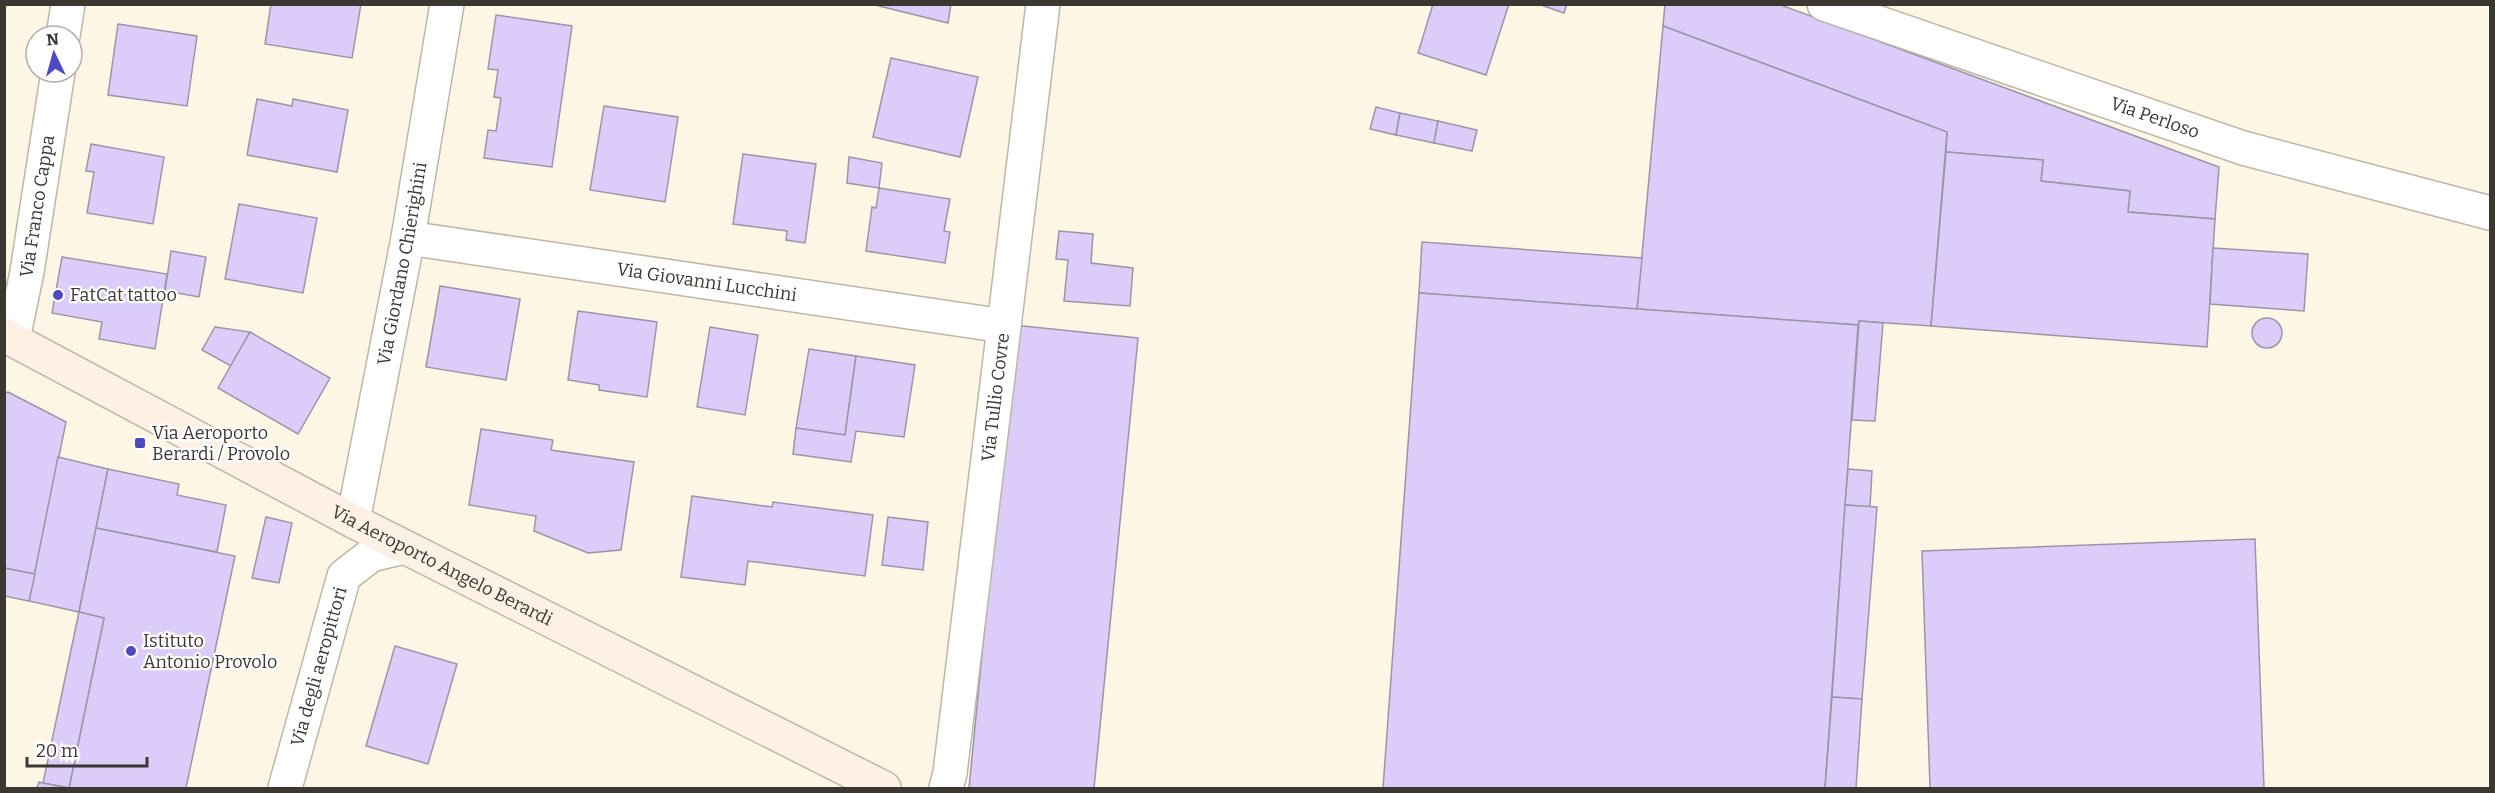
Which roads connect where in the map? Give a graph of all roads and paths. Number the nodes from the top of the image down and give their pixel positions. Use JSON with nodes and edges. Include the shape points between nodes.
{"nodes":[{"id":1,"x":68,"y":4,"type":"edge"},
{"id":2,"x":447,"y":4,"type":"edge"},
{"id":3,"x":1043,"y":4,"type":"edge"},
{"id":4,"x":1824,"y":4,"type":"edge"},
{"id":5,"x":65,"y":24,"type":"edge"},
{"id":6,"x":55,"y":84,"type":"edge"},
{"id":7,"x":2490,"y":213,"type":"edge"},
{"id":8,"x":408,"y":238,"type":"junction"},
{"id":9,"x":1004,"y":326,"type":"junction"},
{"id":10,"x":8,"y":337,"type":"edge"},
{"id":11,"x":353,"y":521,"type":"junction"},
{"id":12,"x":404,"y":547,"type":"junction"},
{"id":13,"x":285,"y":788,"type":"edge"},
{"id":14,"x":884,"y":789,"type":"edge"},
{"id":15,"x":946,"y":789,"type":"edge"}],
"edges":[{"from":1,"to":5,"type":"street"},
{"from":2,"to":8,"type":"street","name":"Via Giordano Chierighini"},
{"from":3,"to":9,"type":"street","name":"Via Tullio Covre"},
{"from":4,"to":7,"type":"street","name":"Via Perloso","via":[[2243,148]]},
{"from":6,"to":10,"type":"street","name":"Via Franco Cappa","via":[[27,272]]},
{"from":8,"to":9,"type":"street","name":"Via Giovanni Lucchini"},
{"from":8,"to":11,"type":"street","name":"Via Giordano Chierighini"},
{"from":9,"to":15,"type":"street","name":"Via Tullio Covre"},
{"from":10,"to":11,"type":"street","name":"Via Aeroporto Angelo Berardi"},
{"from":11,"to":12,"type":"street","name":"Via Aeroporto Angelo Berardi"},
{"from":12,"to":13,"type":"street","name":"Via degli aeropittori","via":[[371,555],[344,576]]},
{"from":12,"to":14,"type":"street","name":"Via Aeroporto Angelo Berardi"}]}
